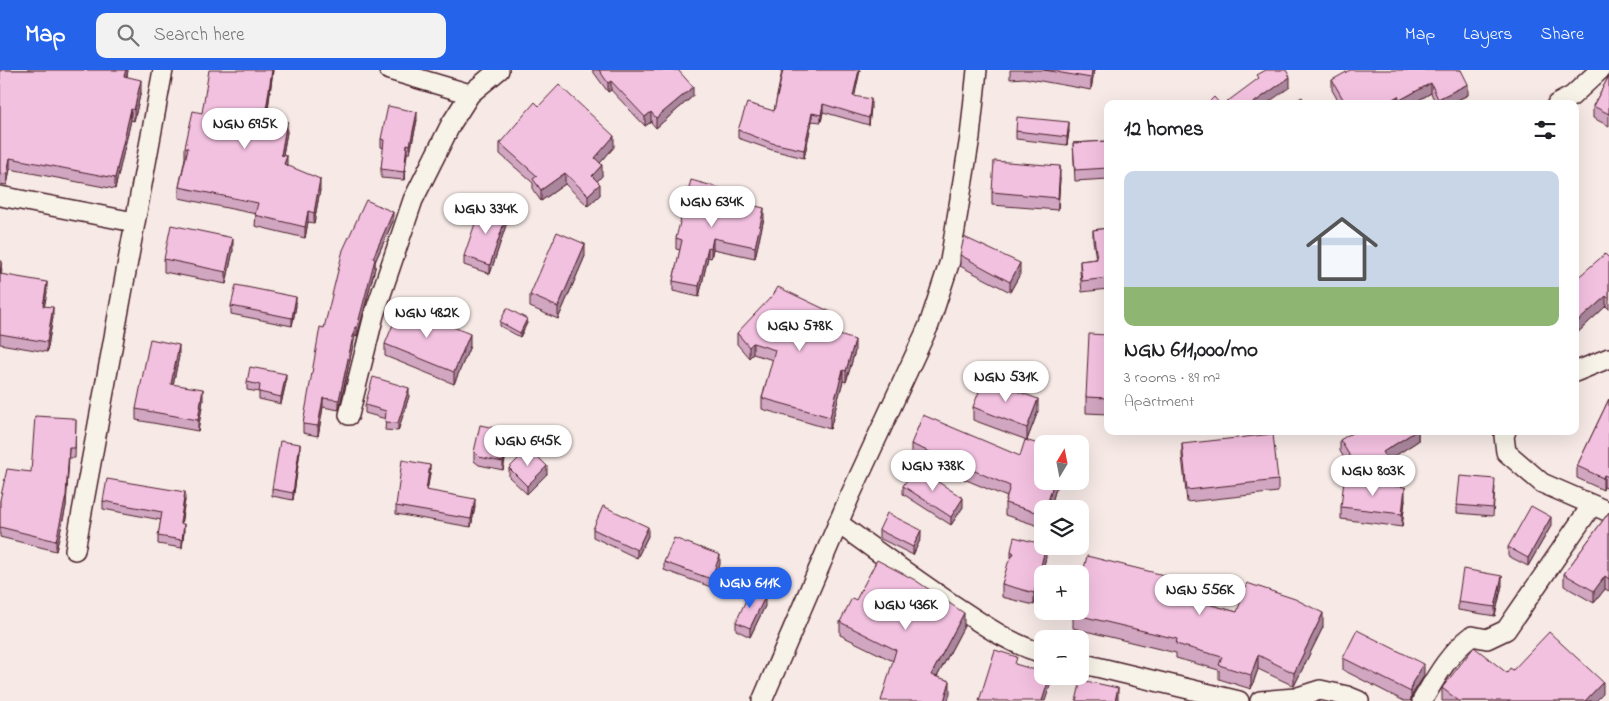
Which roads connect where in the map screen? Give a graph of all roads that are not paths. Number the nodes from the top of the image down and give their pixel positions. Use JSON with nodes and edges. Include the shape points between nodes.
{"nodes":[{"id":1,"x":163,"y":70,"type":"edge"},
{"id":2,"x":389,"y":70,"type":"edge"},
{"id":3,"x":499,"y":70,"type":"edge"},
{"id":4,"x":977,"y":70,"type":"edge"},
{"id":5,"x":1600,"y":70,"type":"edge"},
{"id":6,"x":470,"y":94,"type":"junction"},
{"id":7,"x":1564,"y":100,"type":"edge"},
{"id":8,"x":0,"y":196,"type":"edge"},
{"id":9,"x":134,"y":222,"type":"junction"},
{"id":10,"x":1609,"y":358,"type":"edge"},
{"id":11,"x":1579,"y":370,"type":"edge"},
{"id":12,"x":349,"y":415,"type":"dead end"},
{"id":13,"x":1504,"y":435,"type":"edge"},
{"id":14,"x":1600,"y":509,"type":"edge"},
{"id":15,"x":838,"y":523,"type":"junction"},
{"id":16,"x":76,"y":550,"type":"dead end"},
{"id":17,"x":1034,"y":650,"type":"edge"},
{"id":18,"x":1089,"y":665,"type":"edge"},
{"id":19,"x":762,"y":701,"type":"edge"},
{"id":20,"x":1239,"y":701,"type":"edge"},
{"id":21,"x":1260,"y":701,"type":"edge"},
{"id":22,"x":1359,"y":701,"type":"edge"},
{"id":23,"x":1422,"y":701,"type":"edge"}],
"edges":[{"from":1,"to":9,"type":"street"},
{"from":2,"to":6,"type":"street"},
{"from":3,"to":6,"type":"street"},
{"from":4,"to":15,"type":"street","via":[[950,261],[928,325]]},
{"from":5,"to":7,"type":"street"},
{"from":6,"to":12,"type":"street","via":[[451,124],[413,200],[374,316]]},
{"from":8,"to":9,"type":"street"},
{"from":9,"to":16,"type":"street"},
{"from":10,"to":11,"type":"street"},
{"from":13,"to":14,"type":"street","via":[[1506,452],[1525,470],[1542,483]]},
{"from":14,"to":23,"type":"street","via":[[1506,630],[1487,639],[1472,636],[1462,643],[1444,664]]},
{"from":15,"to":17,"type":"street","via":[[977,621]]},
{"from":15,"to":19,"type":"street"},
{"from":18,"to":20,"type":"street"},
{"from":21,"to":22,"type":"street","via":[[1295,698],[1320,690]]}]}
